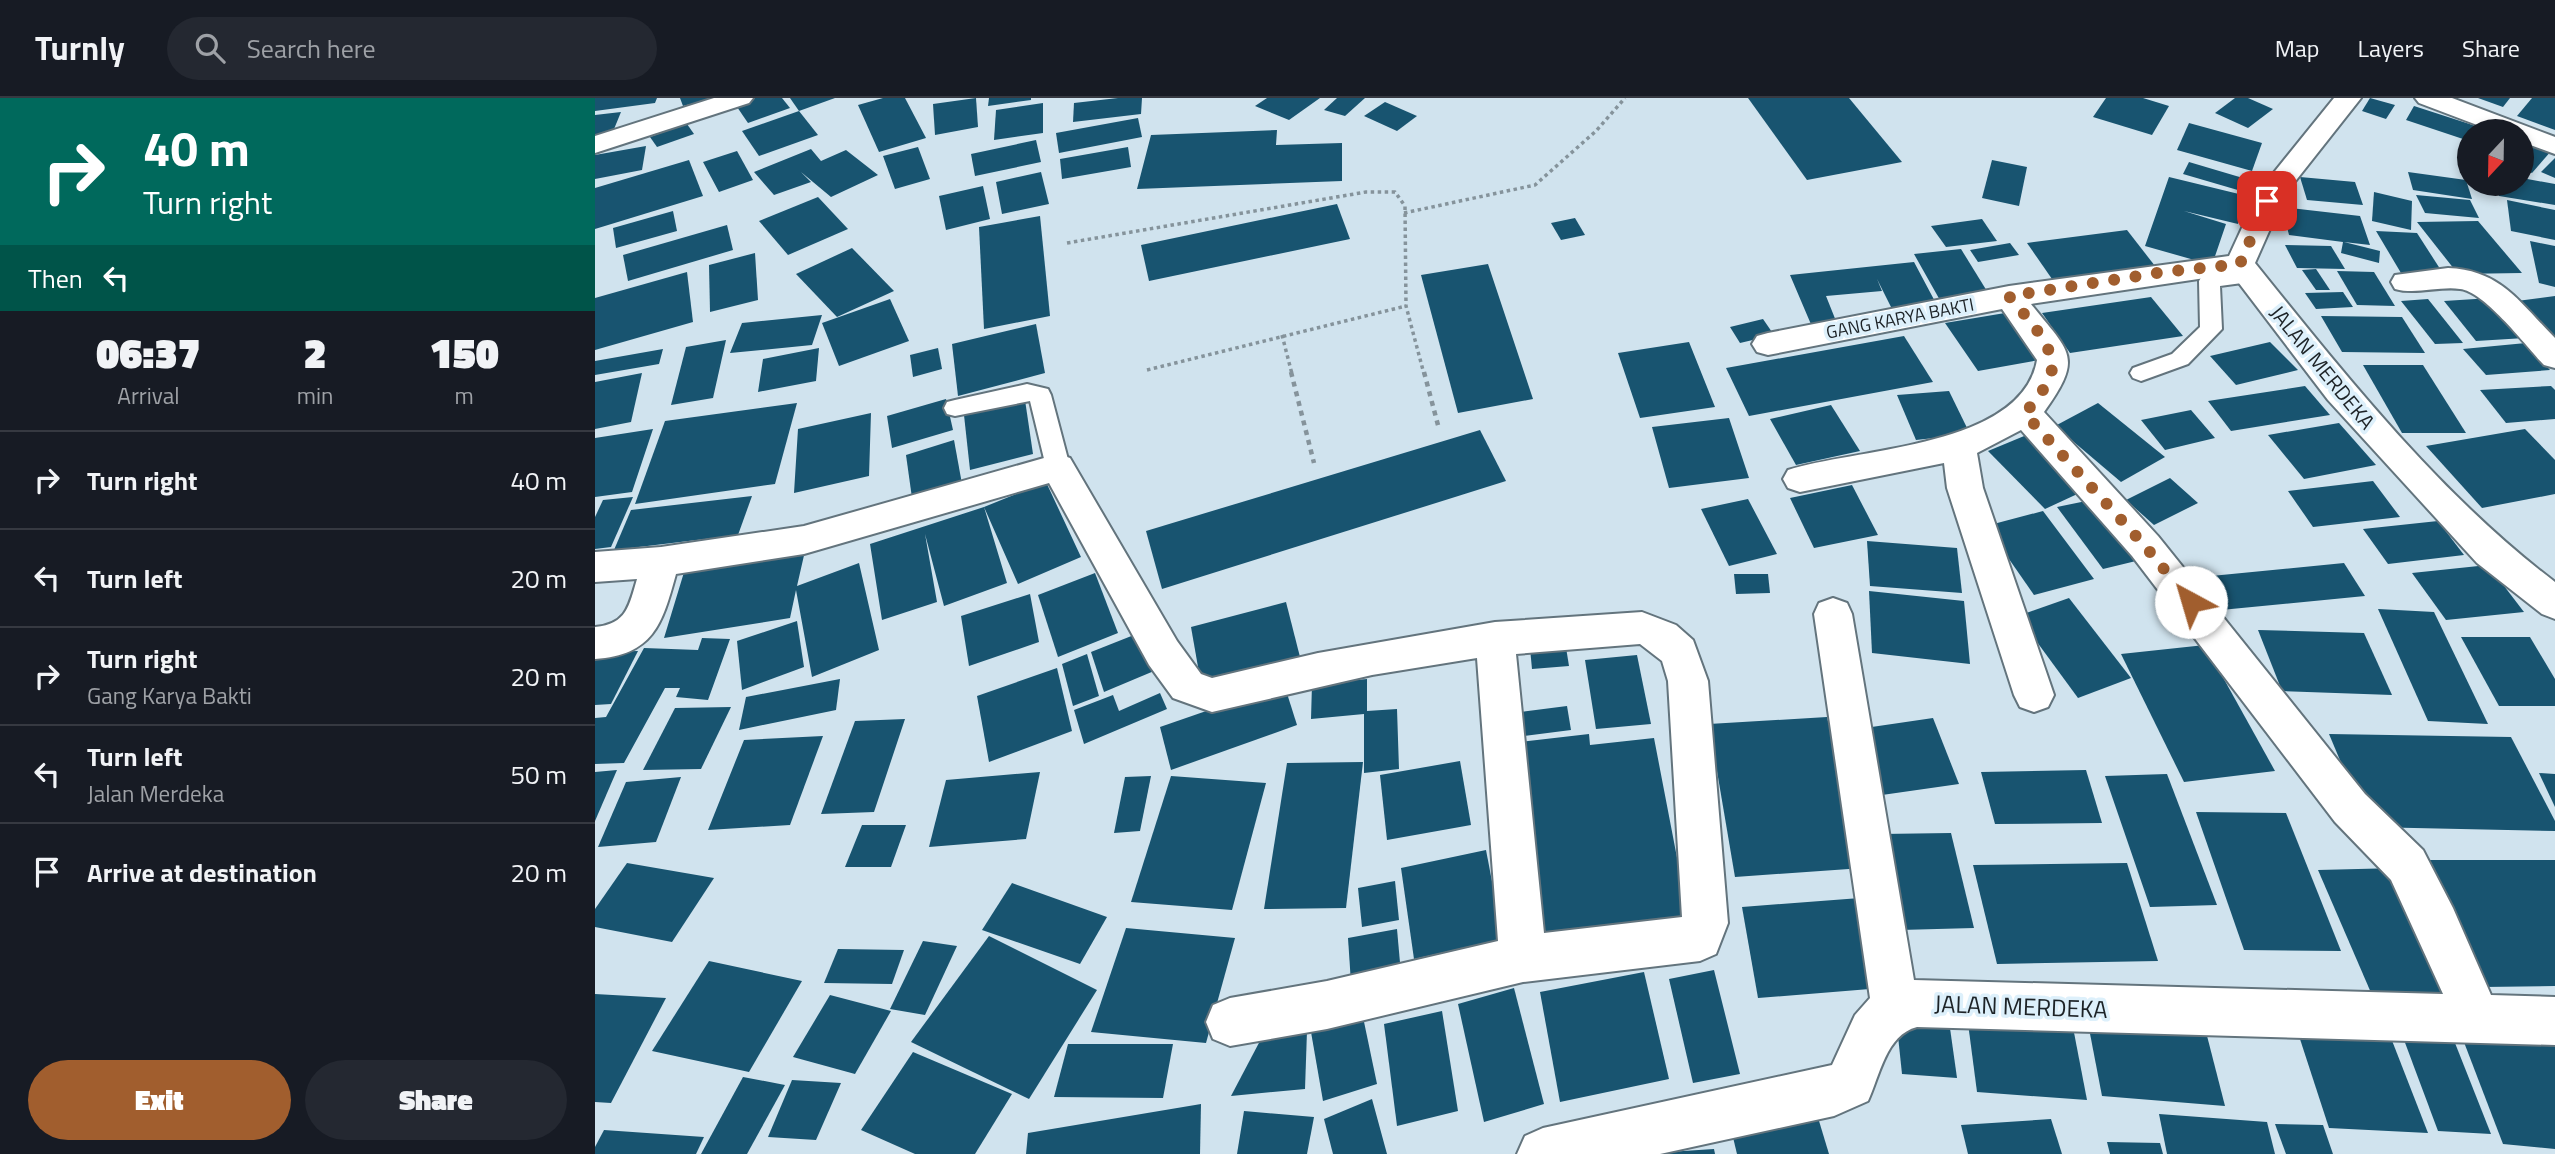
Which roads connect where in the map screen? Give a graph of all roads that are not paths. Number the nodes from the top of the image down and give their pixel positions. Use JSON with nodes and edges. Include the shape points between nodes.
{"nodes":[{"id":1,"x":740,"y":98,"type":"edge"},
{"id":2,"x":2348,"y":98,"type":"edge"},
{"id":3,"x":2428,"y":98,"type":"edge"},
{"id":4,"x":2485,"y":119,"type":"edge"},
{"id":5,"x":2534,"y":138,"type":"edge"},
{"id":6,"x":595,"y":145,"type":"edge"},
{"id":7,"x":2555,"y":146,"type":"edge"},
{"id":8,"x":2245,"y":270,"type":"junction"},
{"id":9,"x":2406,"y":282,"type":"dead end"},
{"id":10,"x":2009,"y":296,"type":"junction"},
{"id":11,"x":1768,"y":344,"type":"dead end"},
{"id":12,"x":2555,"y":357,"type":"edge"},
{"id":13,"x":2141,"y":373,"type":"dead end"},
{"id":14,"x":955,"y":408,"type":"dead end"},
{"id":15,"x":2025,"y":414,"type":"junction"},
{"id":16,"x":1959,"y":447,"type":"junction"},
{"id":17,"x":1058,"y":467,"type":"junction"},
{"id":18,"x":1800,"y":479,"type":"dead end"},
{"id":19,"x":661,"y":562,"type":"junction"},
{"id":20,"x":595,"y":567,"type":"edge"},
{"id":21,"x":2555,"y":603,"type":"edge"},
{"id":22,"x":1833,"y":614,"type":"dead end"},
{"id":23,"x":1495,"y":638,"type":"junction"},
{"id":24,"x":595,"y":643,"type":"edge"},
{"id":25,"x":2034,"y":695,"type":"dead end"},
{"id":26,"x":1523,"y":959,"type":"junction"},
{"id":27,"x":1895,"y":1007,"type":"junction"},
{"id":28,"x":2477,"y":1018,"type":"junction"},
{"id":29,"x":1230,"y":1021,"type":"dead end"},
{"id":30,"x":2555,"y":1021,"type":"edge"},
{"id":31,"x":1543,"y":1154,"type":"edge"}],
"edges":[{"from":1,"to":6,"type":"street"},
{"from":2,"to":8,"type":"street","via":[[2273,191]]},
{"from":3,"to":4,"type":"street"},
{"from":5,"to":7,"type":"street"},
{"from":8,"to":10,"type":"street","name":"GANG KARYA BAKTI","via":[[2164,272]]},
{"from":8,"to":13,"type":"lane","via":[[2209,281],[2211,329],[2170,365]]},
{"from":8,"to":21,"type":"street","name":"JALAN MERDEKA","via":[[2349,402],[2490,553]]},
{"from":9,"to":12,"type":"street","via":[[2475,280]]},
{"from":10,"to":11,"type":"street","name":"GANG KARYA BAKTI"},
{"from":10,"to":15,"type":"street","via":[[2053,360],[2050,379]]},
{"from":14,"to":17,"type":"lane","via":[[1027,392],[1040,395]]},
{"from":15,"to":16,"type":"street"},
{"from":15,"to":28,"type":"street","via":[[2145,546],[2350,808],[2407,865]]},
{"from":16,"to":18,"type":"street"},
{"from":16,"to":25,"type":"street","via":[[1965,488]]},
{"from":17,"to":19,"type":"street","via":[[804,540]]},
{"from":17,"to":23,"type":"street","via":[[1163,653],[1192,690],[1212,695],[1295,673]]},
{"from":19,"to":20,"type":"street"},
{"from":19,"to":24,"type":"street","via":[[631,634],[618,641]]},
{"from":22,"to":27,"type":"street"},
{"from":23,"to":26,"type":"street"},
{"from":23,"to":26,"type":"street","via":[[1642,628],[1662,636],[1679,652],[1688,681],[1705,923],[1700,938]]},
{"from":26,"to":29,"type":"street","via":[[1327,1005]]},
{"from":27,"to":28,"type":"street","name":"JALAN MERDEKA","via":[[1916,1003]]},
{"from":27,"to":31,"type":"street","via":[[1877,1019],[1850,1083],[1834,1091]]},
{"from":28,"to":30,"type":"street","name":"JALAN MERDEKA"}]}
